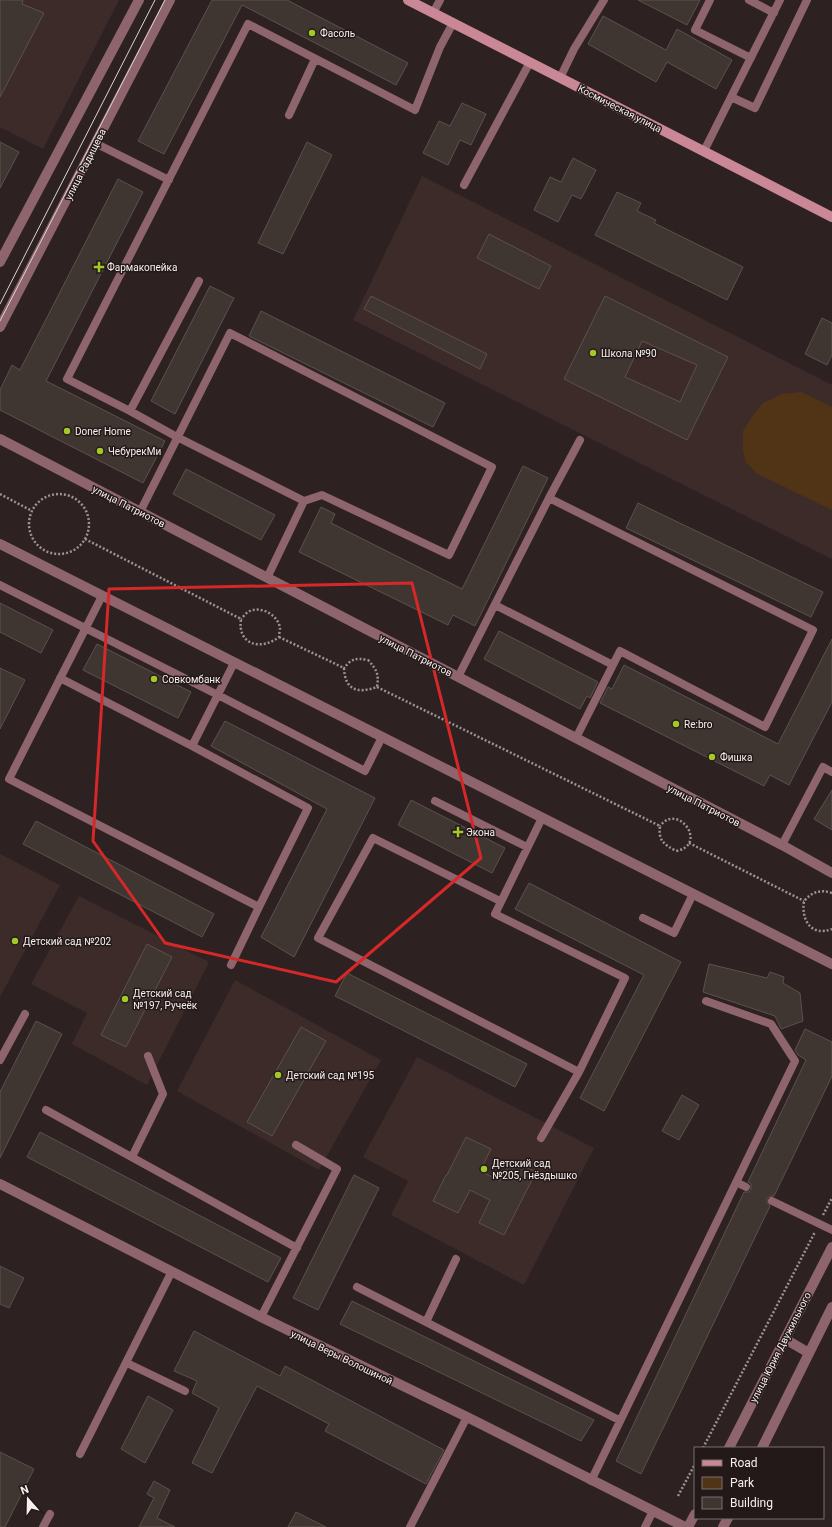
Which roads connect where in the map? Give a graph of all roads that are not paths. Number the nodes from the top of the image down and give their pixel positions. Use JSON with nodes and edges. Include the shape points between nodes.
{"nodes":[{"id":1,"x":139,"y":0,"type":"edge"},
{"id":2,"x":170,"y":0,"type":"edge"},
{"id":3,"x":408,"y":0,"type":"edge"},
{"id":4,"x":440,"y":0,"type":"edge"},
{"id":5,"x":604,"y":0,"type":"edge"},
{"id":6,"x":710,"y":0,"type":"edge"},
{"id":7,"x":749,"y":0,"type":"edge"},
{"id":8,"x":780,"y":0,"type":"edge"},
{"id":9,"x":808,"y":0,"type":"edge"},
{"id":10,"x":774,"y":12,"type":"junction"},
{"id":11,"x":433,"y":13,"type":"junction"},
{"id":12,"x":453,"y":23,"type":"junction"},
{"id":13,"x":751,"y":58,"type":"junction"},
{"id":14,"x":315,"y":59,"type":"junction"},
{"id":15,"x":530,"y":62,"type":"junction"},
{"id":16,"x":560,"y":78,"type":"junction"},
{"id":17,"x":731,"y":97,"type":"junction"},
{"id":18,"x":289,"y":115,"type":"dead end"},
{"id":19,"x":95,"y":143,"type":"junction"},
{"id":20,"x":704,"y":151,"type":"junction"},
{"id":21,"x":169,"y":180,"type":"junction"},
{"id":22,"x":464,"y":185,"type":"dead end"},
{"id":23,"x":832,"y":217,"type":"edge"},
{"id":24,"x":0,"y":262,"type":"edge"},
{"id":25,"x":199,"y":281,"type":"dead end"},
{"id":26,"x":0,"y":327,"type":"edge"},
{"id":27,"x":130,"y":411,"type":"junction"},
{"id":28,"x":177,"y":437,"type":"junction"},
{"id":29,"x":0,"y":439,"type":"edge"},
{"id":30,"x":580,"y":440,"type":"dead end"},
{"id":31,"x":549,"y":498,"type":"junction"},
{"id":32,"x":304,"y":501,"type":"junction"},
{"id":33,"x":140,"y":512,"type":"junction"},
{"id":34,"x":0,"y":544,"type":"edge"},
{"id":35,"x":267,"y":578,"type":"junction"},
{"id":36,"x":0,"y":585,"type":"edge"},
{"id":37,"x":102,"y":596,"type":"junction"},
{"id":38,"x":494,"y":605,"type":"junction"},
{"id":39,"x":85,"y":629,"type":"junction"},
{"id":40,"x":234,"y":663,"type":"junction"},
{"id":41,"x":612,"y":665,"type":"junction"},
{"id":42,"x":458,"y":677,"type":"junction"},
{"id":43,"x":60,"y":678,"type":"junction"},
{"id":44,"x":218,"y":695,"type":"junction"},
{"id":45,"x":382,"y":738,"type":"junction"},
{"id":46,"x":576,"y":738,"type":"junction"},
{"id":47,"x":192,"y":746,"type":"junction"},
{"id":48,"x":832,"y":772,"type":"edge"},
{"id":49,"x":435,"y":800,"type":"dead end"},
{"id":50,"x":542,"y":818,"type":"junction"},
{"id":51,"x":782,"y":845,"type":"junction"},
{"id":52,"x":527,"y":847,"type":"junction"},
{"id":53,"x":832,"y":873,"type":"edge"},
{"id":54,"x":693,"y":894,"type":"junction"},
{"id":55,"x":500,"y":902,"type":"junction"},
{"id":56,"x":259,"y":907,"type":"junction"},
{"id":57,"x":643,"y":918,"type":"dead end"},
{"id":58,"x":832,"y":964,"type":"edge"},
{"id":59,"x":231,"y":965,"type":"dead end"},
{"id":60,"x":706,"y":1001,"type":"dead end"},
{"id":61,"x":25,"y":1014,"type":"dead end"},
{"id":62,"x":148,"y":1056,"type":"dead end"},
{"id":63,"x":0,"y":1060,"type":"edge"},
{"id":64,"x":579,"y":1072,"type":"junction"},
{"id":65,"x":46,"y":1110,"type":"dead end"},
{"id":66,"x":540,"y":1138,"type":"dead end"},
{"id":67,"x":296,"y":1146,"type":"dead end"},
{"id":68,"x":132,"y":1157,"type":"junction"},
{"id":69,"x":736,"y":1182,"type":"junction"},
{"id":70,"x":0,"y":1184,"type":"edge"},
{"id":71,"x":746,"y":1187,"type":"dead end"},
{"id":72,"x":772,"y":1200,"type":"dead end"},
{"id":73,"x":832,"y":1230,"type":"edge"},
{"id":74,"x":832,"y":1247,"type":"edge"},
{"id":75,"x":297,"y":1248,"type":"junction"},
{"id":76,"x":456,"y":1259,"type":"dead end"},
{"id":77,"x":172,"y":1271,"type":"junction"},
{"id":78,"x":357,"y":1287,"type":"dead end"},
{"id":79,"x":832,"y":1307,"type":"edge"},
{"id":80,"x":261,"y":1317,"type":"junction"},
{"id":81,"x":426,"y":1322,"type":"junction"},
{"id":82,"x":784,"y":1339,"type":"junction"},
{"id":83,"x":809,"y":1353,"type":"junction"},
{"id":84,"x":126,"y":1363,"type":"junction"},
{"id":85,"x":185,"y":1391,"type":"dead end"},
{"id":86,"x":467,"y":1417,"type":"junction"},
{"id":87,"x":619,"y":1420,"type":"junction"},
{"id":88,"x":730,"y":1447,"type":"edge"},
{"id":89,"x":762,"y":1447,"type":"edge"},
{"id":90,"x":80,"y":1454,"type":"dead end"},
{"id":91,"x":591,"y":1480,"type":"junction"},
{"id":92,"x":653,"y":1511,"type":"junction"},
{"id":93,"x":50,"y":1514,"type":"dead end"},
{"id":94,"x":694,"y":1516,"type":"edge"},
{"id":95,"x":43,"y":1527,"type":"edge"},
{"id":96,"x":410,"y":1527,"type":"edge"},
{"id":97,"x":645,"y":1527,"type":"edge"},
{"id":98,"x":687,"y":1527,"type":"edge"}],
"edges":[{"from":1,"to":24,"type":"street"},
{"from":2,"to":19,"type":"street","name":"улица Радищева"},
{"from":3,"to":11,"type":"main road","name":"Космическая улица"},
{"from":4,"to":11,"type":"lane"},
{"from":5,"to":16,"type":"lane","via":[[574,49]]},
{"from":6,"to":13,"type":"lane","via":[[695,30]]},
{"from":7,"to":10,"type":"lane"},
{"from":8,"to":10,"type":"lane"},
{"from":9,"to":17,"type":"lane","via":[[755,108]]},
{"from":10,"to":13,"type":"lane"},
{"from":11,"to":12,"type":"main road","name":"Космическая улица"},
{"from":12,"to":14,"type":"lane","via":[[440,47],[415,110]]},
{"from":12,"to":15,"type":"main road","name":"Космическая улица"},
{"from":13,"to":17,"type":"lane"},
{"from":14,"to":18,"type":"lane"},
{"from":14,"to":21,"type":"lane","via":[[248,24]]},
{"from":15,"to":16,"type":"main road","name":"Космическая улица"},
{"from":15,"to":22,"type":"lane"},
{"from":16,"to":20,"type":"main road","name":"Космическая улица"},
{"from":17,"to":20,"type":"lane"},
{"from":19,"to":21,"type":"lane"},
{"from":19,"to":26,"type":"street","name":"улица Радищева"},
{"from":20,"to":23,"type":"main road","name":"Космическая улица"},
{"from":21,"to":27,"type":"lane","via":[[67,379]]},
{"from":25,"to":27,"type":"lane"},
{"from":27,"to":28,"type":"lane"},
{"from":28,"to":32,"type":"lane"},
{"from":28,"to":32,"type":"lane","via":[[230,333],[492,467],[449,555],[322,495]]},
{"from":28,"to":33,"type":"lane"},
{"from":29,"to":33,"type":"street","name":"улица Патриотов"},
{"from":30,"to":31,"type":"lane"},
{"from":31,"to":38,"type":"lane"},
{"from":31,"to":41,"type":"lane","via":[[813,630],[765,727],[620,651]]},
{"from":32,"to":35,"type":"lane"},
{"from":33,"to":35,"type":"street","name":"улица Патриотов"},
{"from":34,"to":37,"type":"street"},
{"from":35,"to":42,"type":"street","name":"улица Патриотов"},
{"from":36,"to":39,"type":"lane"},
{"from":37,"to":39,"type":"lane"},
{"from":37,"to":40,"type":"street"},
{"from":38,"to":41,"type":"lane"},
{"from":38,"to":42,"type":"lane"},
{"from":39,"to":43,"type":"lane"},
{"from":39,"to":44,"type":"lane"},
{"from":40,"to":44,"type":"lane"},
{"from":40,"to":45,"type":"street"},
{"from":41,"to":46,"type":"lane"},
{"from":42,"to":46,"type":"street","name":"улица Патриотов"},
{"from":43,"to":47,"type":"lane"},
{"from":43,"to":56,"type":"lane","via":[[9,780]]},
{"from":44,"to":45,"type":"lane","via":[[365,771]]},
{"from":44,"to":47,"type":"lane"},
{"from":45,"to":50,"type":"street"},
{"from":46,"to":51,"type":"street","name":"улица Патриотов"},
{"from":47,"to":56,"type":"lane","via":[[308,808]]},
{"from":48,"to":51,"type":"lane","via":[[823,767]]},
{"from":49,"to":52,"type":"lane"},
{"from":50,"to":52,"type":"lane"},
{"from":50,"to":54,"type":"street"},
{"from":51,"to":53,"type":"street","name":"улица Патриотов"},
{"from":52,"to":55,"type":"lane"},
{"from":54,"to":57,"type":"lane","via":[[674,934]]},
{"from":54,"to":58,"type":"street"},
{"from":55,"to":64,"type":"lane","via":[[495,914],[625,978]]},
{"from":55,"to":64,"type":"lane","via":[[372,838],[318,938]]},
{"from":56,"to":59,"type":"lane"},
{"from":60,"to":69,"type":"lane","via":[[771,1024],[795,1061]]},
{"from":61,"to":63,"type":"lane"},
{"from":62,"to":68,"type":"lane","via":[[164,1094]]},
{"from":64,"to":66,"type":"lane"},
{"from":65,"to":68,"type":"lane"},
{"from":67,"to":75,"type":"lane","via":[[337,1169]]},
{"from":68,"to":75,"type":"lane"},
{"from":69,"to":71,"type":"lane"},
{"from":69,"to":87,"type":"lane"},
{"from":70,"to":77,"type":"street","name":"улица Веры Волошиной"},
{"from":72,"to":73,"type":"lane"},
{"from":74,"to":82,"type":"street","name":"улица Юрия Двужильного"},
{"from":75,"to":80,"type":"lane"},
{"from":76,"to":81,"type":"lane"},
{"from":77,"to":80,"type":"street","name":"улица Веры Волошиной"},
{"from":77,"to":84,"type":"lane"},
{"from":78,"to":81,"type":"lane"},
{"from":79,"to":83,"type":"street"},
{"from":80,"to":86,"type":"street","name":"улица Веры Волошиной"},
{"from":81,"to":87,"type":"lane"},
{"from":82,"to":83,"type":"street"},
{"from":82,"to":88,"type":"street","name":"улица Юрия Двужильного"},
{"from":83,"to":89,"type":"street"},
{"from":84,"to":85,"type":"lane"},
{"from":84,"to":90,"type":"lane"},
{"from":86,"to":91,"type":"street","name":"улица Веры Волошиной"},
{"from":86,"to":96,"type":"lane"},
{"from":87,"to":91,"type":"lane"},
{"from":91,"to":92,"type":"street","name":"улица Веры Волошиной"},
{"from":92,"to":97,"type":"lane"},
{"from":92,"to":98,"type":"street","name":"улица Веры Волошиной"},
{"from":93,"to":95,"type":"lane"},
{"from":94,"to":98,"type":"street"}]}
